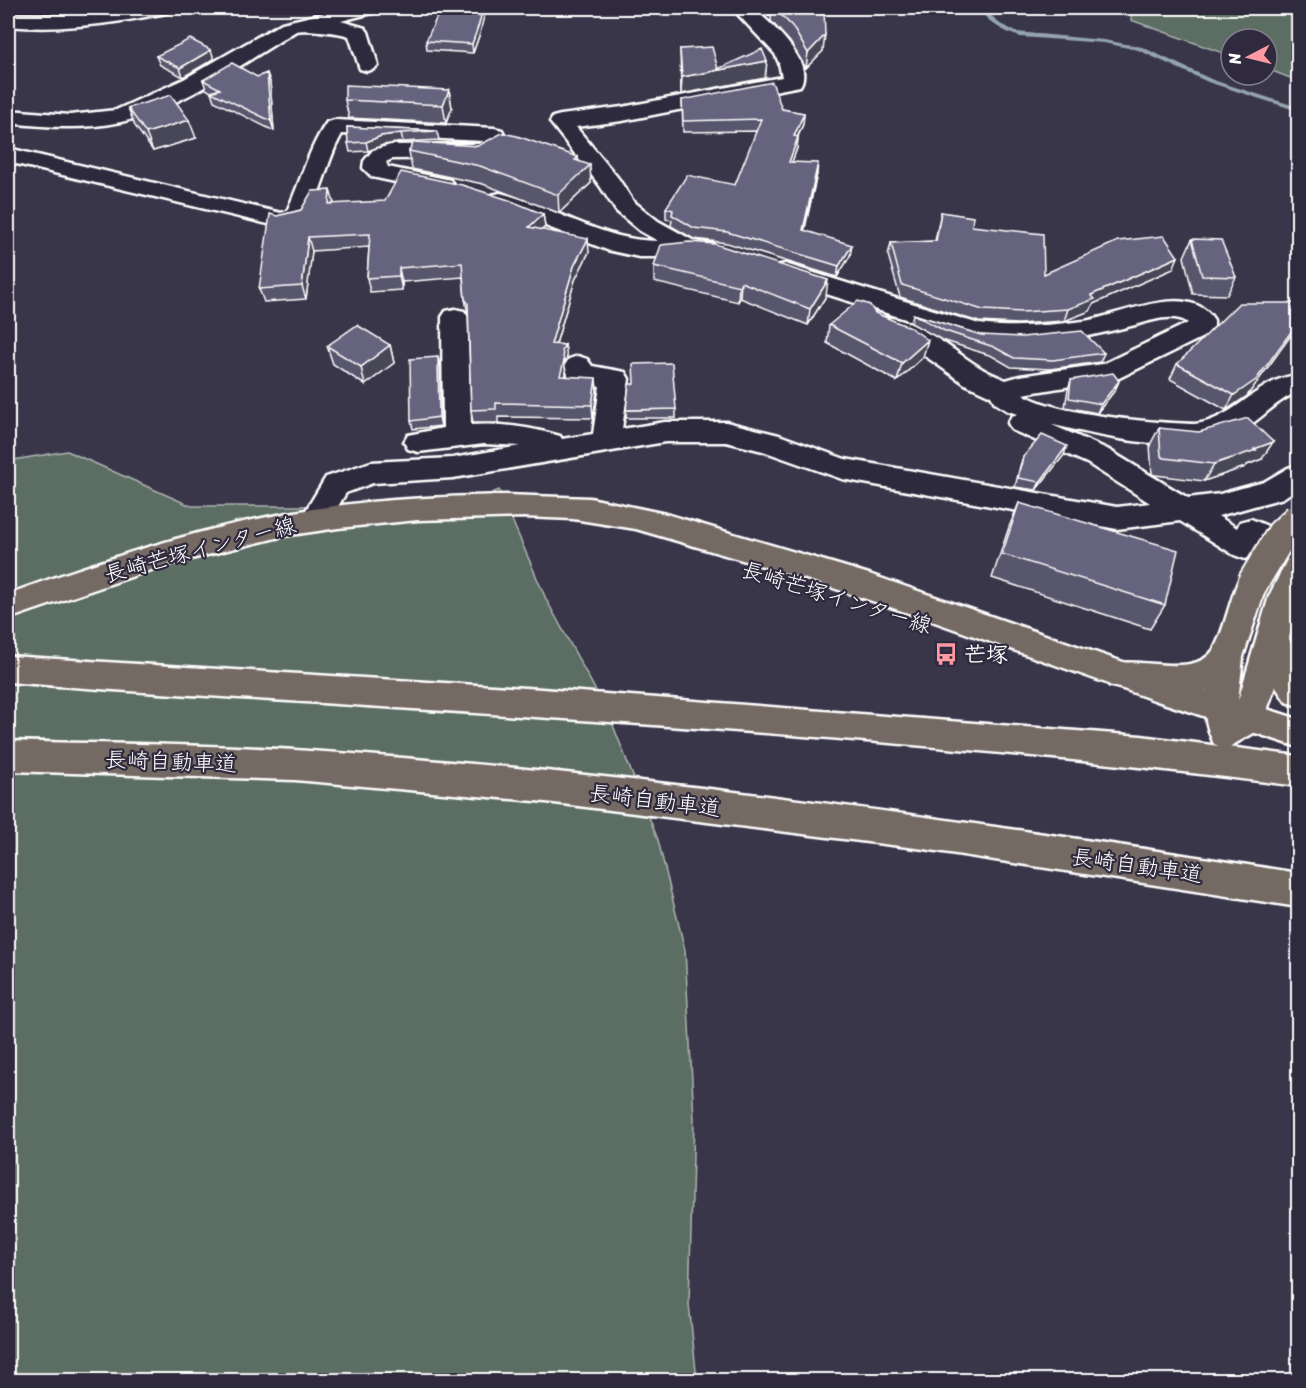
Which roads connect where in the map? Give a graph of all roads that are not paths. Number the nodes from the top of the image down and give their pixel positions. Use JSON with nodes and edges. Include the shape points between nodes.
{"nodes":[{"id":1,"x":160,"y":8,"type":"edge"},
{"id":2,"x":369,"y":8,"type":"edge"},
{"id":3,"x":741,"y":8,"type":"edge"},
{"id":4,"x":8,"y":20,"type":"edge"},
{"id":5,"x":272,"y":36,"type":"junction"},
{"id":6,"x":367,"y":65,"type":"dead end"},
{"id":7,"x":8,"y":117,"type":"edge"},
{"id":8,"x":8,"y":155,"type":"edge"},
{"id":9,"x":688,"y":248,"type":"junction"},
{"id":10,"x":727,"y":254,"type":"edge"},
{"id":11,"x":758,"y":264,"type":"edge"},
{"id":12,"x":842,"y":291,"type":"junction"},
{"id":13,"x":455,"y":317,"type":"dead end"},
{"id":14,"x":578,"y":365,"type":"dead end"},
{"id":15,"x":1299,"y":384,"type":"edge"},
{"id":16,"x":1007,"y":396,"type":"junction"},
{"id":17,"x":457,"y":437,"type":"junction"},
{"id":18,"x":418,"y":442,"type":"dead end"},
{"id":19,"x":606,"y":442,"type":"junction"},
{"id":20,"x":544,"y":453,"type":"junction"},
{"id":21,"x":1299,"y":475,"type":"edge"},
{"id":22,"x":1220,"y":505,"type":"junction"},
{"id":23,"x":433,"y":508,"type":"junction"},
{"id":24,"x":1185,"y":510,"type":"junction"},
{"id":25,"x":1299,"y":519,"type":"edge"},
{"id":26,"x":315,"y":520,"type":"junction"},
{"id":27,"x":1245,"y":547,"type":"dead end"},
{"id":28,"x":1299,"y":552,"type":"edge"},
{"id":29,"x":1299,"y":568,"type":"edge"},
{"id":30,"x":8,"y":607,"type":"edge"},
{"id":31,"x":1274,"y":640,"type":"junction"},
{"id":32,"x":1227,"y":657,"type":"junction"},
{"id":33,"x":8,"y":669,"type":"edge"},
{"id":34,"x":1121,"y":675,"type":"junction"},
{"id":35,"x":1299,"y":692,"type":"edge"},
{"id":36,"x":1232,"y":721,"type":"junction"},
{"id":37,"x":1299,"y":734,"type":"edge"},
{"id":38,"x":1141,"y":751,"type":"junction"},
{"id":39,"x":1299,"y":755,"type":"edge"},
{"id":40,"x":8,"y":756,"type":"edge"},
{"id":41,"x":1299,"y":771,"type":"edge"},
{"id":42,"x":1299,"y":890,"type":"edge"}],
"edges":[{"from":1,"to":4,"type":"street","via":[[70,21]]},
{"from":2,"to":5,"type":"street","via":[[308,21]]},
{"from":3,"to":9,"type":"street","via":[[788,57],[794,69],[792,81],[561,122],[624,206],[649,226]]},
{"from":5,"to":6,"type":"street","via":[[283,40],[318,27],[347,28],[358,32]]},
{"from":5,"to":7,"type":"street","via":[[192,84],[119,116],[69,122]]},
{"from":8,"to":9,"type":"street","via":[[281,220],[296,216],[335,127],[494,135],[495,142],[482,151],[391,152],[381,155],[375,168],[519,206],[607,242],[648,250]]},
{"from":9,"to":10,"type":"street"},
{"from":11,"to":12,"type":"street"},
{"from":12,"to":16,"type":"street","via":[[836,303],[917,338]]},
{"from":12,"to":16,"type":"street","via":[[968,330],[1010,337],[1087,329],[1161,310],[1189,312],[1201,320],[1196,330],[1109,372],[1020,385]]},
{"from":13,"to":17,"type":"street"},
{"from":14,"to":19,"type":"street","via":[[580,374],[615,379]]},
{"from":15,"to":16,"type":"street","via":[[1269,395],[1226,427],[1201,434],[1149,432],[1085,422],[1028,410]]},
{"from":16,"to":24,"type":"street","via":[[1018,421],[1097,456]]},
{"from":17,"to":18,"type":"street"},
{"from":17,"to":20,"type":"street","via":[[495,432],[527,436],[550,443]]},
{"from":19,"to":20,"type":"street"},
{"from":19,"to":24,"type":"street","via":[[665,432],[726,432],[769,442],[842,469],[1083,514],[1117,518]]},
{"from":20,"to":26,"type":"street","via":[[453,468],[371,473],[336,484]]},
{"from":21,"to":22,"type":"street","via":[[1273,490]]},
{"from":22,"to":24,"type":"street"},
{"from":22,"to":28,"type":"street","via":[[1252,531]]},
{"from":23,"to":26,"type":"main road","name":"長崎芒塚インター線"},
{"from":23,"to":34,"type":"main road","name":"長崎芒塚インター線","via":[[530,506],[608,512],[802,564]]},
{"from":23,"to":36,"type":"main road","name":"長崎芒塚インター線","via":[[625,532]]},
{"from":24,"to":27,"type":"street"},
{"from":25,"to":32,"type":"main road","bridge":true,"via":[[1282,534],[1252,584]]},
{"from":26,"to":30,"type":"main road","name":"長崎芒塚インター線","via":[[193,547]]},
{"from":29,"to":31,"type":"main road","via":[[1285,596]]},
{"from":31,"to":35,"type":"main road","via":[[1281,668]]},
{"from":31,"to":36,"type":"main road"},
{"from":32,"to":34,"type":"main road","via":[[1207,675],[1177,679]]},
{"from":32,"to":36,"type":"main road"},
{"from":33,"to":38,"type":"main road","via":[[542,703]]},
{"from":34,"to":36,"type":"main road","name":"長崎芒塚インター線"},
{"from":36,"to":37,"type":"main road","name":"長崎芒塚インター線"},
{"from":36,"to":39,"type":"main road","name":"長崎芒塚インター線"},
{"from":38,"to":39,"type":"main road"},
{"from":38,"to":41,"type":"main road"},
{"from":40,"to":42,"type":"main road","name":"長崎自動車道","via":[[291,765],[532,785],[848,823]]}]}
